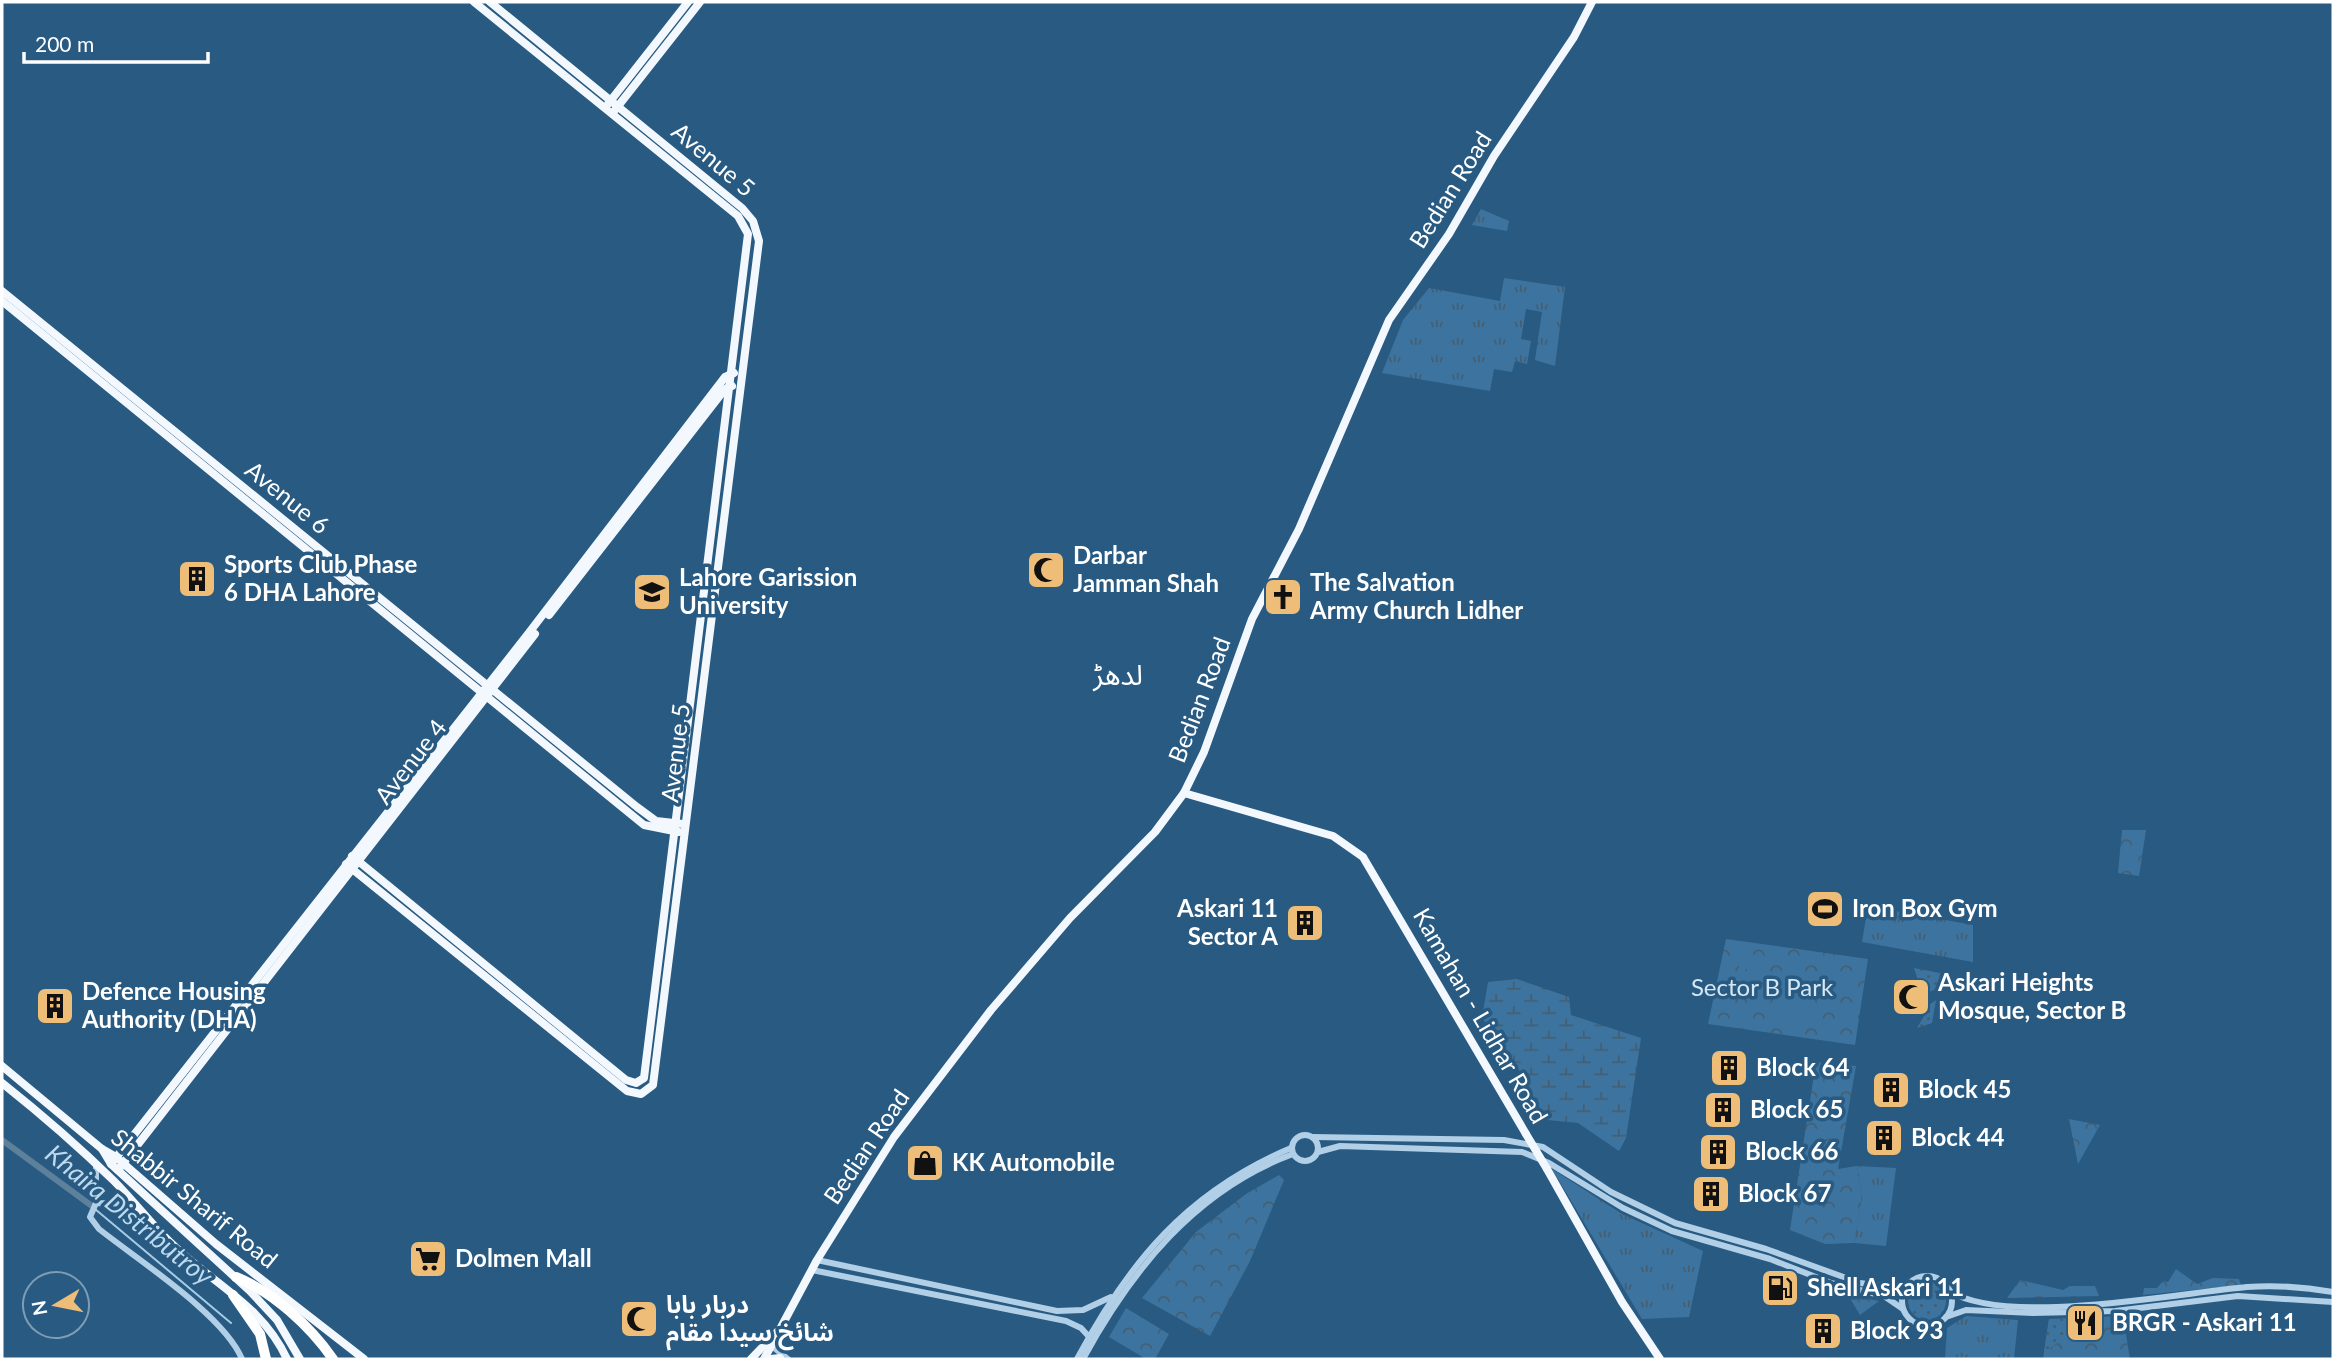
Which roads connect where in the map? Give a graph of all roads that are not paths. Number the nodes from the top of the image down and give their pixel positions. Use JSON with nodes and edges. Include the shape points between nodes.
{"nodes":[{"id":1,"x":474,"y":2,"type":"edge"},
{"id":2,"x":490,"y":2,"type":"edge"},
{"id":3,"x":688,"y":2,"type":"edge"},
{"id":4,"x":700,"y":2,"type":"edge"},
{"id":5,"x":1592,"y":2,"type":"edge"},
{"id":6,"x":611,"y":107,"type":"junction"},
{"id":7,"x":2,"y":291,"type":"edge"},
{"id":8,"x":2,"y":301,"type":"edge"},
{"id":9,"x":736,"y":374,"type":"junction"},
{"id":10,"x":735,"y":386,"type":"junction"},
{"id":11,"x":500,"y":672,"type":"junction"},
{"id":12,"x":468,"y":675,"type":"junction"},
{"id":13,"x":486,"y":690,"type":"junction"},
{"id":14,"x":505,"y":705,"type":"junction"},
{"id":15,"x":475,"y":709,"type":"junction"},
{"id":16,"x":1184,"y":793,"type":"junction"},
{"id":17,"x":682,"y":828,"type":"junction"},
{"id":18,"x":355,"y":859,"type":"junction"},
{"id":19,"x":349,"y":866,"type":"junction"},
{"id":20,"x":2,"y":1066,"type":"edge"},
{"id":21,"x":2,"y":1083,"type":"edge"},
{"id":22,"x":1313,"y":1137,"type":"junction"},
{"id":23,"x":131,"y":1146,"type":"junction"},
{"id":24,"x":102,"y":1149,"type":"junction"},
{"id":25,"x":1292,"y":1151,"type":"junction"},
{"id":26,"x":1318,"y":1152,"type":"junction"},
{"id":27,"x":117,"y":1163,"type":"junction"},
{"id":28,"x":96,"y":1166,"type":"junction"},
{"id":29,"x":136,"y":1174,"type":"junction"},
{"id":30,"x":136,"y":1204,"type":"junction"},
{"id":31,"x":95,"y":1205,"type":"junction"},
{"id":32,"x":1706,"y":1237,"type":"junction"},
{"id":33,"x":817,"y":1260,"type":"junction"},
{"id":34,"x":812,"y":1270,"type":"junction"},
{"id":35,"x":236,"y":1277,"type":"junction"},
{"id":36,"x":920,"y":1281,"type":"junction"},
{"id":37,"x":1905,"y":1289,"type":"junction"},
{"id":38,"x":250,"y":1291,"type":"junction"},
{"id":39,"x":1949,"y":1291,"type":"junction"},
{"id":40,"x":919,"y":1292,"type":"junction"},
{"id":41,"x":968,"y":1292,"type":"junction"},
{"id":42,"x":2333,"y":1292,"type":"edge"},
{"id":43,"x":233,"y":1295,"type":"junction"},
{"id":44,"x":1115,"y":1295,"type":"junction"},
{"id":45,"x":2333,"y":1302,"type":"edge"},
{"id":46,"x":965,"y":1303,"type":"junction"},
{"id":47,"x":1098,"y":1305,"type":"junction"},
{"id":48,"x":1903,"y":1309,"type":"junction"},
{"id":49,"x":1056,"y":1315,"type":"junction"},
{"id":50,"x":1105,"y":1315,"type":"junction"},
{"id":51,"x":1946,"y":1317,"type":"junction"},
{"id":52,"x":1091,"y":1339,"type":"junction"},
{"id":53,"x":767,"y":1351,"type":"edge"},
{"id":54,"x":242,"y":1359,"type":"edge"},
{"id":55,"x":266,"y":1359,"type":"edge"},
{"id":56,"x":286,"y":1359,"type":"edge"},
{"id":57,"x":300,"y":1359,"type":"edge"},
{"id":58,"x":333,"y":1359,"type":"edge"},
{"id":59,"x":364,"y":1359,"type":"edge"},
{"id":60,"x":751,"y":1359,"type":"edge"},
{"id":61,"x":780,"y":1359,"type":"edge"},
{"id":62,"x":788,"y":1359,"type":"edge"},
{"id":63,"x":1080,"y":1359,"type":"edge"},
{"id":64,"x":1660,"y":1359,"type":"edge"}],
"edges":[{"from":1,"to":6,"type":"main road"},
{"from":2,"to":6,"type":"main road"},
{"from":3,"to":6,"type":"main road"},
{"from":4,"to":6,"type":"main road"},
{"from":5,"to":16,"type":"main road","name":"Bedian Road","via":[[1450,234],[1389,320],[1298,529],[1252,619],[1204,752]]},
{"from":6,"to":9,"type":"main road","name":"Avenue 5","via":[[751,218],[759,241]]},
{"from":7,"to":12,"type":"main road","name":"Avenue 6"},
{"from":8,"to":12,"type":"main road","name":"Avenue 6"},
{"from":9,"to":10,"type":"main road","name":"Avenue 5"},
{"from":9,"to":11,"type":"main road","name":"Avenue 4","via":[[725,377]]},
{"from":10,"to":11,"type":"main road","name":"Avenue 4"},
{"from":10,"to":17,"type":"main road","name":"Avenue 5"},
{"from":11,"to":12,"type":"main road"},
{"from":11,"to":13,"type":"main road","name":"Avenue 4"},
{"from":11,"to":14,"type":"main road"},
{"from":12,"to":13,"type":"main road","name":"Avenue 6"},
{"from":12,"to":15,"type":"main road"},
{"from":13,"to":14,"type":"main road","name":"Avenue 6"},
{"from":13,"to":15,"type":"main road","name":"Avenue 4"},
{"from":14,"to":15,"type":"main road"},
{"from":14,"to":17,"type":"main road","name":"Avenue 6","via":[[644,825]]},
{"from":15,"to":18,"type":"main road","name":"Avenue 4"},
{"from":16,"to":33,"type":"main road","name":"Bedian Road","via":[[1156,832],[1070,918],[960,1049],[894,1137]]},
{"from":16,"to":64,"type":"main road","name":"Kamahan - Lidhar Road","bridge":true,"via":[[1333,836],[1363,857]]},
{"from":17,"to":18,"type":"main road","name":"Avenue 5","via":[[646,1074],[638,1083],[626,1080]]},
{"from":17,"to":19,"type":"main road","name":"Avenue 5","via":[[655,1079],[650,1089],[639,1094],[621,1087]]},
{"from":18,"to":19,"type":"main road","name":"Avenue 4"},
{"from":19,"to":23,"type":"main road","name":"Avenue 4"},
{"from":20,"to":24,"type":"main road","name":"Shabbir Sharif Road"},
{"from":21,"to":28,"type":"main road","via":[[63,1132]]},
{"from":22,"to":25,"type":"street","via":[[1300,1136]]},
{"from":22,"to":26,"type":"street"},
{"from":22,"to":32,"type":"street","via":[[1504,1140],[1544,1147],[1633,1205]]},
{"from":23,"to":24,"type":"main road"},
{"from":23,"to":27,"type":"main road","name":"Avenue 4"},
{"from":23,"to":29,"type":"main road"},
{"from":24,"to":27,"type":"main road","name":"Shabbir Sharif Road"},
{"from":25,"to":26,"type":"street","via":[[1299,1161],[1307,1162]]},
{"from":25,"to":44,"type":"street","via":[[1227,1182],[1182,1216],[1145,1252]]},
{"from":25,"to":50,"type":"street","via":[[1251,1173],[1186,1220],[1149,1256]]},
{"from":26,"to":32,"type":"street","via":[[1340,1146],[1522,1152],[1679,1234]]},
{"from":27,"to":29,"type":"main road","name":"Shabbir Sharif Road"},
{"from":27,"to":35,"type":"main road"},
{"from":28,"to":30,"type":"main road"},
{"from":28,"to":31,"type":"street"},
{"from":29,"to":59,"type":"main road","name":"Shabbir Sharif Road","via":[[216,1244]]},
{"from":30,"to":31,"type":"street"},
{"from":30,"to":43,"type":"main road","via":[[173,1245]]},
{"from":31,"to":54,"type":"street","via":[[90,1214],[99,1229],[216,1323],[236,1344]]},
{"from":32,"to":37,"type":"street","via":[[1766,1249],[1860,1283]]},
{"from":32,"to":48,"type":"street","via":[[1831,1283],[1884,1296]]},
{"from":33,"to":34,"type":"main road","name":"Bedian Road"},
{"from":33,"to":36,"type":"street"},
{"from":34,"to":40,"type":"street"},
{"from":34,"to":53,"type":"main road","name":"Bedian Road"},
{"from":35,"to":38,"type":"main road"},
{"from":35,"to":58,"type":"highway","via":[[285,1308]]},
{"from":36,"to":40,"type":"street"},
{"from":36,"to":41,"type":"street"},
{"from":37,"to":39,"type":"street","via":[[1918,1278],[1930,1276]]},
{"from":37,"to":48,"type":"street"},
{"from":38,"to":57,"type":"main road","via":[[277,1320]]},
{"from":38,"to":58,"type":"highway"},
{"from":39,"to":42,"type":"street","via":[[1982,1303],[2053,1305],[2249,1287]]},
{"from":39,"to":51,"type":"street","via":[[1952,1304]]},
{"from":40,"to":46,"type":"street"},
{"from":41,"to":46,"type":"street"},
{"from":41,"to":49,"type":"street"},
{"from":43,"to":55,"type":"highway","via":[[260,1334]]},
{"from":43,"to":56,"type":"main road","via":[[262,1320]]},
{"from":44,"to":47,"type":"street"},
{"from":44,"to":50,"type":"street"},
{"from":45,"to":51,"type":"street","via":[[2238,1296],[2115,1311],[2033,1314],[1966,1310]]},
{"from":46,"to":49,"type":"street"},
{"from":47,"to":49,"type":"street"},
{"from":47,"to":50,"type":"street"},
{"from":48,"to":51,"type":"street","via":[[1919,1325],[1936,1325]]},
{"from":49,"to":52,"type":"street","via":[[1077,1325]]},
{"from":50,"to":52,"type":"street"},
{"from":52,"to":63,"type":"street"},
{"from":53,"to":60,"type":"main road","name":"Bedian Road"},
{"from":53,"to":61,"type":"main road"},
{"from":53,"to":62,"type":"street"}]}
